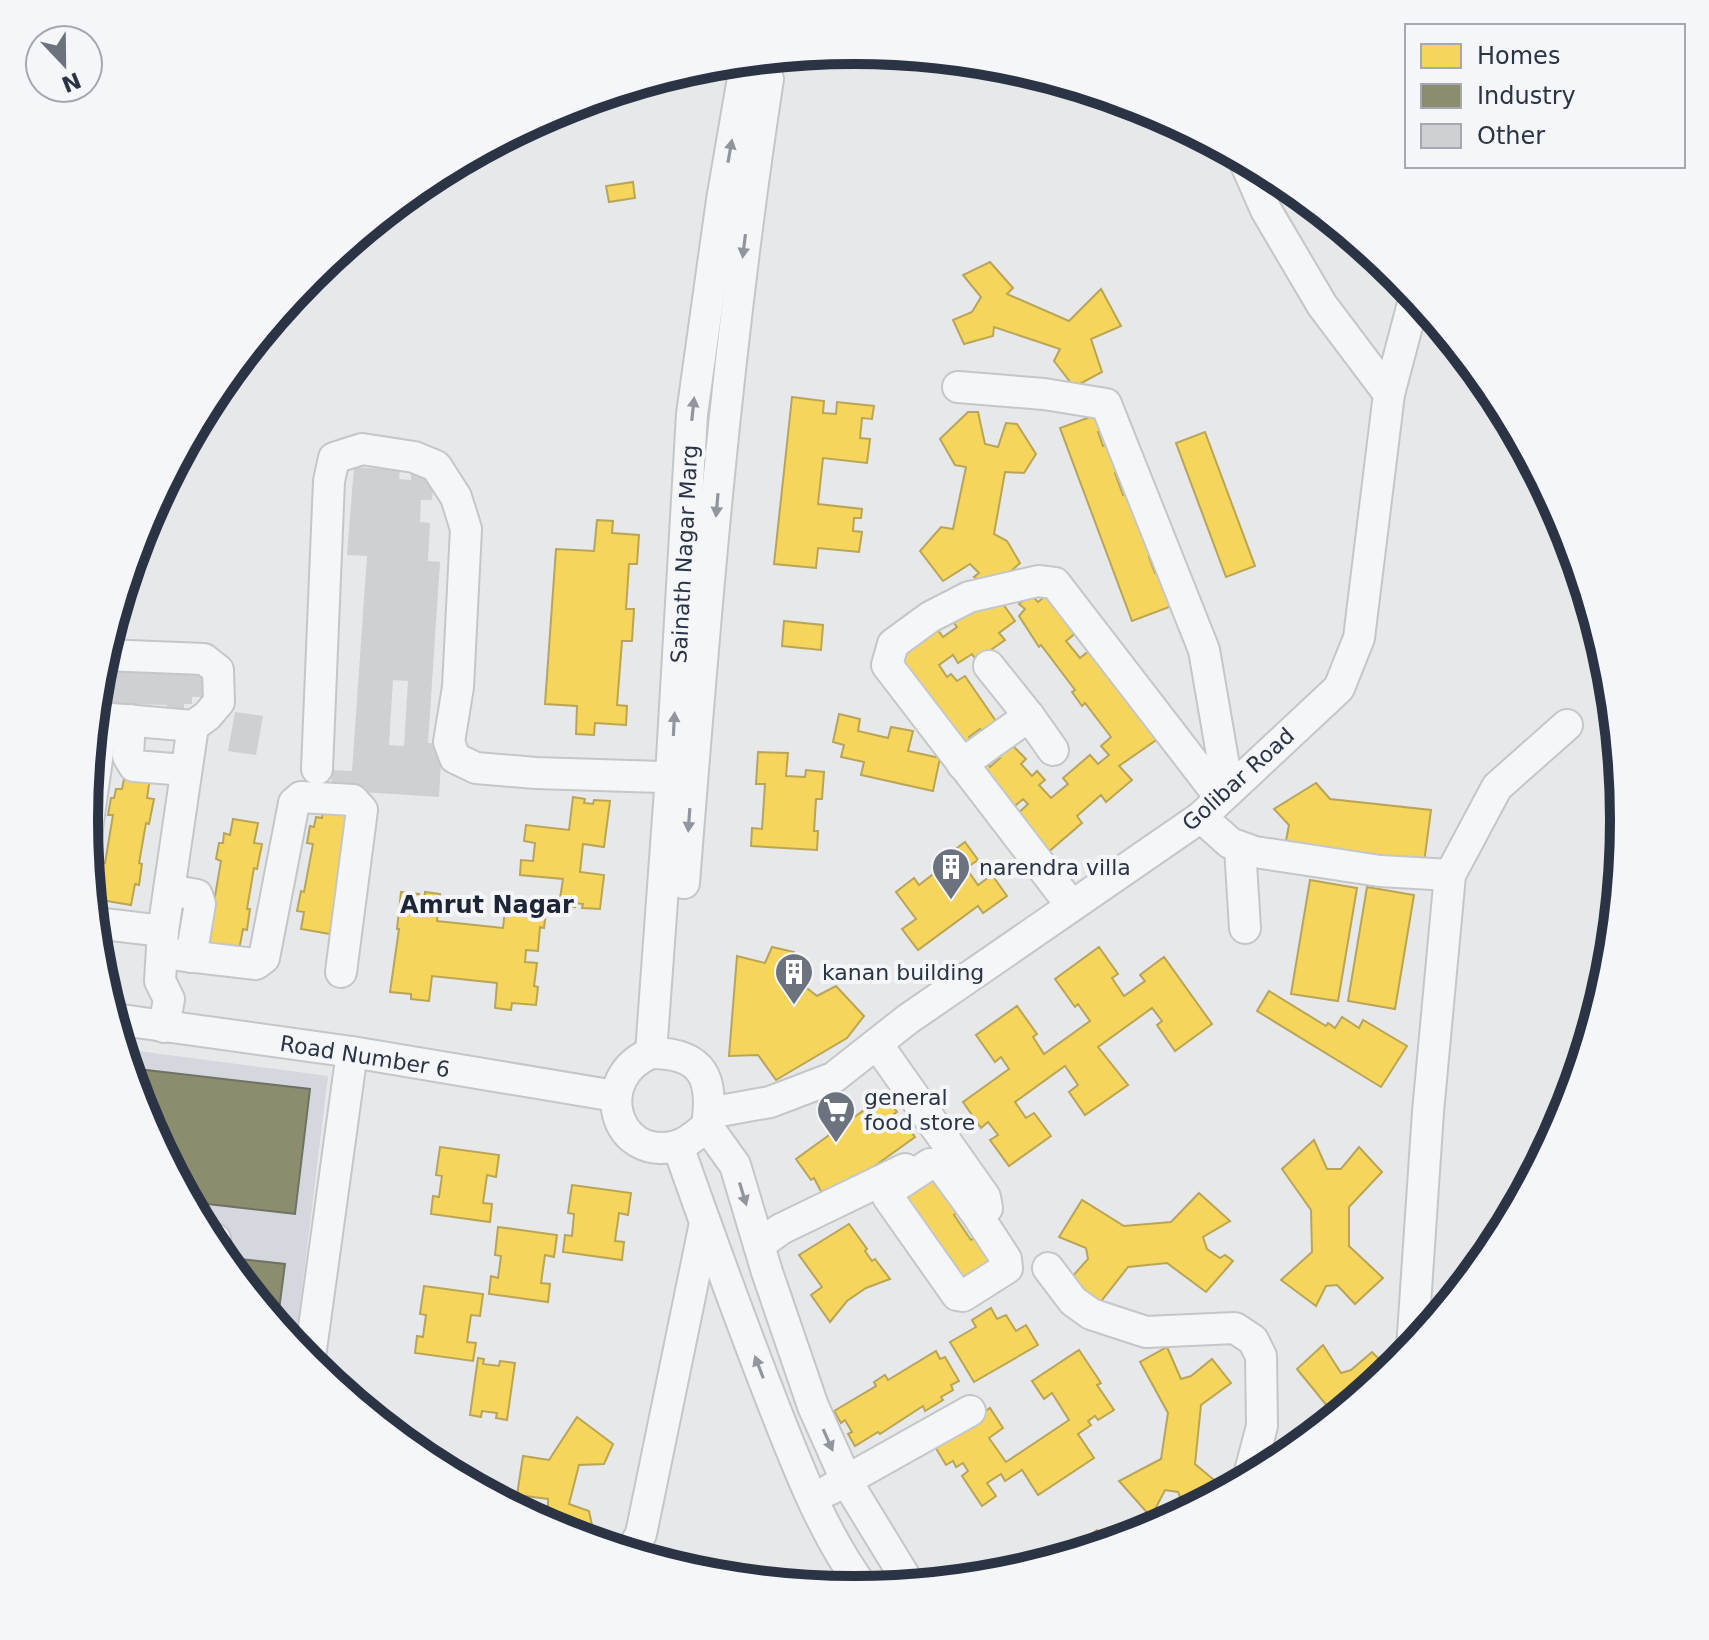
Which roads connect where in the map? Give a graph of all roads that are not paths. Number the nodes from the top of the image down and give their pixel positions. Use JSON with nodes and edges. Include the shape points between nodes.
{"nodes":[{"id":1,"x":765,"y":69,"type":"edge"},
{"id":2,"x":746,"y":72,"type":"edge"},
{"id":3,"x":1251,"y":177,"type":"edge"},
{"id":4,"x":1411,"y":309,"type":"edge"},
{"id":5,"x":701,"y":338,"type":"junction"},
{"id":6,"x":732,"y":344,"type":"junction"},
{"id":7,"x":958,"y":387,"type":"dead end"},
{"id":8,"x":1389,"y":394,"type":"junction"},
{"id":9,"x":117,"y":656,"type":"edge"},
{"id":10,"x":989,"y":666,"type":"dead end"},
{"id":11,"x":1029,"y":716,"type":"junction"},
{"id":12,"x":1567,"y":725,"type":"dead end"},
{"id":13,"x":193,"y":726,"type":"junction"},
{"id":14,"x":104,"y":730,"type":"edge"},
{"id":15,"x":1053,"y":750,"type":"dead end"},
{"id":16,"x":962,"y":764,"type":"junction"},
{"id":17,"x":317,"y":769,"type":"dead end"},
{"id":18,"x":186,"y":770,"type":"junction"},
{"id":19,"x":682,"y":777,"type":"junction"},
{"id":20,"x":1216,"y":801,"type":"junction"},
{"id":21,"x":1240,"y":848,"type":"junction"},
{"id":22,"x":1450,"y":875,"type":"junction"},
{"id":23,"x":1071,"y":905,"type":"junction"},
{"id":24,"x":107,"y":928,"type":"edge"},
{"id":25,"x":1245,"y":928,"type":"dead end"},
{"id":26,"x":169,"y":956,"type":"junction"},
{"id":27,"x":341,"y":972,"type":"dead end"},
{"id":28,"x":125,"y":1019,"type":"edge"},
{"id":29,"x":125,"y":1020,"type":"edge"},
{"id":30,"x":164,"y":1027,"type":"junction"},
{"id":31,"x":877,"y":1044,"type":"junction"},
{"id":32,"x":352,"y":1052,"type":"junction"},
{"id":33,"x":662,"y":1053,"type":"junction"},
{"id":34,"x":615,"y":1096,"type":"junction"},
{"id":35,"x":708,"y":1119,"type":"junction"},
{"id":36,"x":678,"y":1146,"type":"junction"},
{"id":37,"x":907,"y":1168,"type":"dead end"},
{"id":38,"x":978,"y":1216,"type":"dead end"},
{"id":39,"x":705,"y":1223,"type":"junction"},
{"id":40,"x":763,"y":1258,"type":"junction"},
{"id":41,"x":1048,"y":1268,"type":"dead end"},
{"id":42,"x":730,"y":1288,"type":"junction"},
{"id":43,"x":1413,"y":1328,"type":"edge"},
{"id":44,"x":312,"y":1346,"type":"edge"},
{"id":45,"x":970,"y":1411,"type":"dead end"},
{"id":46,"x":1252,"y":1463,"type":"edge"},
{"id":47,"x":847,"y":1482,"type":"junction"},
{"id":48,"x":812,"y":1498,"type":"junction"},
{"id":49,"x":636,"y":1543,"type":"edge"},
{"id":50,"x":903,"y":1574,"type":"edge"},
{"id":51,"x":854,"y":1576,"type":"edge"}],
"edges":[{"from":1,"to":6,"type":"street","one_way":true,"via":[[768,79]]},
{"from":5,"to":2,"type":"street","name":"Sainath Nagar Marg","one_way":true},
{"from":3,"to":8,"type":"street","via":[[1322,305]]},
{"from":4,"to":8,"type":"street","name":"Golibar Road"},
{"from":5,"to":6,"type":"street"},
{"from":19,"to":5,"type":"street","name":"Sainath Nagar Marg","one_way":true,"via":[[692,414]]},
{"from":6,"to":19,"type":"street","one_way":true},
{"from":7,"to":20,"type":"street","via":[[1106,404],[1204,650]]},
{"from":8,"to":20,"type":"street","name":"Golibar Road","via":[[1359,638],[1339,688]]},
{"from":9,"to":13,"type":"street","via":[[204,659],[218,670],[219,702]]},
{"from":10,"to":11,"type":"street"},
{"from":11,"to":15,"type":"street"},
{"from":11,"to":16,"type":"street"},
{"from":12,"to":22,"type":"street","via":[[1497,787]]},
{"from":13,"to":14,"type":"street"},
{"from":13,"to":18,"type":"street"},
{"from":14,"to":18,"type":"street","via":[[134,766]]},
{"from":16,"to":20,"type":"street","via":[[887,665],[893,644],[969,597],[1038,581],[1055,583]]},
{"from":16,"to":23,"type":"street"},
{"from":17,"to":19,"type":"street","via":[[329,481],[334,458],[362,449],[436,466],[456,497],[466,529],[458,687],[449,742],[455,758],[476,768]]},
{"from":18,"to":26,"type":"street","via":[[169,890]]},
{"from":19,"to":33,"type":"street","name":"Sainath Nagar Marg"},
{"from":20,"to":21,"type":"street","via":[[1230,843]]},
{"from":20,"to":23,"type":"street","name":"Golibar Road"},
{"from":21,"to":22,"type":"street","via":[[1292,860]]},
{"from":21,"to":25,"type":"street"},
{"from":22,"to":43,"type":"street"},
{"from":23,"to":31,"type":"street","name":"Golibar Road"},
{"from":24,"to":26,"type":"street"},
{"from":26,"to":27,"type":"street","via":[[256,964],[264,958],[294,803],[301,797],[353,800],[362,810]]},
{"from":26,"to":28,"type":"street"},
{"from":26,"to":30,"type":"street"},
{"from":29,"to":30,"type":"street","name":"Road Number 6"},
{"from":30,"to":32,"type":"street","name":"Road Number 6"},
{"from":31,"to":35,"type":"street","name":"Golibar Road","via":[[833,1078]]},
{"from":31,"to":38,"type":"street","via":[[985,1197],[987,1208]]},
{"from":32,"to":34,"type":"street","name":"Road Number 6"},
{"from":32,"to":44,"type":"street"},
{"from":33,"to":34,"type":"street","via":[[628,1067]]},
{"from":33,"to":35,"type":"street","via":[[686,1058],[703,1075],[711,1097]]},
{"from":34,"to":36,"type":"street","via":[[622,1126],[633,1137],[662,1148]]},
{"from":35,"to":36,"type":"street","name":"Golibar Road"},
{"from":35,"to":40,"type":"street","one_way":true,"via":[[735,1165]]},
{"from":36,"to":39,"type":"street"},
{"from":37,"to":40,"type":"street","via":[[781,1229]]},
{"from":39,"to":42,"type":"street"},
{"from":39,"to":49,"type":"street"},
{"from":40,"to":42,"type":"street"},
{"from":40,"to":47,"type":"street","one_way":true,"via":[[813,1406]]},
{"from":41,"to":46,"type":"street","via":[[1073,1301],[1091,1314],[1146,1332],[1235,1328],[1253,1340],[1261,1356],[1262,1426]]},
{"from":48,"to":42,"type":"street","one_way":true},
{"from":45,"to":47,"type":"street"},
{"from":47,"to":48,"type":"street"},
{"from":47,"to":50,"type":"street"},
{"from":48,"to":51,"type":"street"}]}
